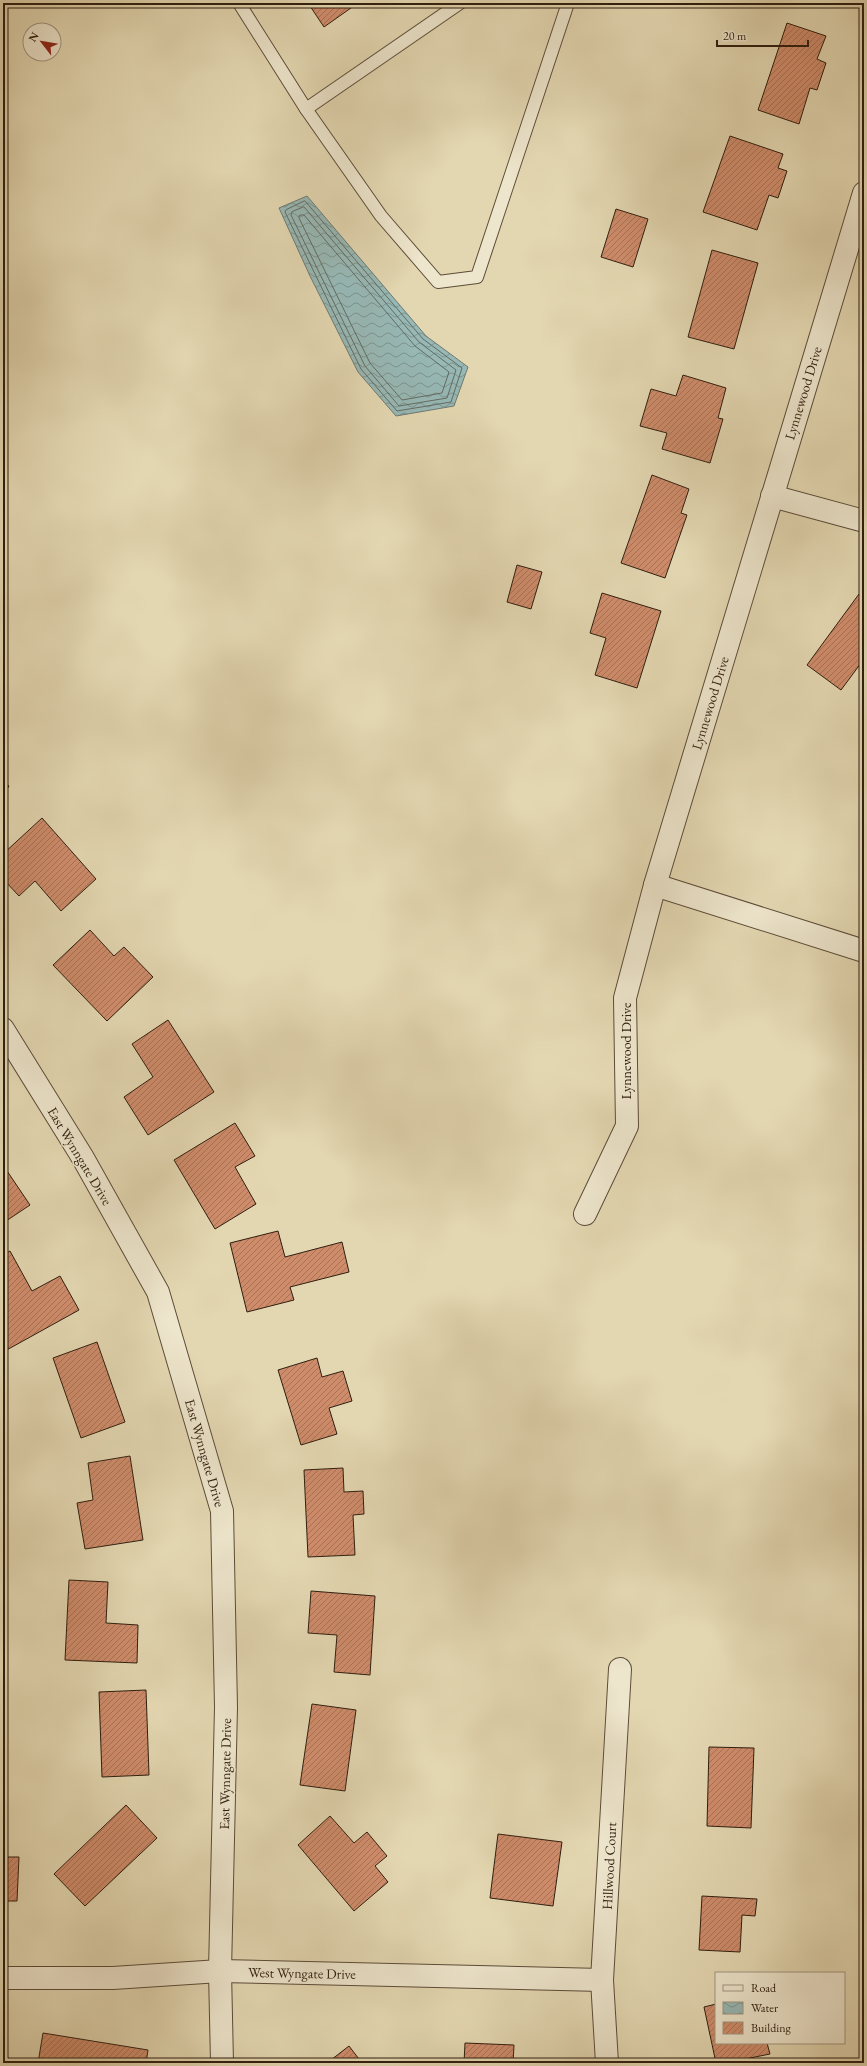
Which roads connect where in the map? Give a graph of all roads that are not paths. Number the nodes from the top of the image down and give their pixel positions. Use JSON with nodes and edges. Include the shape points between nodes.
{"nodes":[{"id":1,"x":239,"y":3,"type":"edge"},
{"id":2,"x":460,"y":3,"type":"edge"},
{"id":3,"x":568,"y":3,"type":"edge"},
{"id":4,"x":306,"y":109,"type":"junction"},
{"id":5,"x":864,"y":193,"type":"edge"},
{"id":6,"x":772,"y":496,"type":"junction"},
{"id":7,"x":864,"y":521,"type":"edge"},
{"id":8,"x":655,"y":885,"type":"junction"},
{"id":9,"x":864,"y":951,"type":"edge"},
{"id":10,"x":3,"y":1029,"type":"edge"},
{"id":11,"x":586,"y":1214,"type":"dead end"},
{"id":12,"x":620,"y":1669,"type":"dead end"},
{"id":13,"x":220,"y":1972,"type":"junction"},
{"id":14,"x":3,"y":1978,"type":"edge"},
{"id":15,"x":602,"y":1980,"type":"junction"},
{"id":16,"x":222,"y":2063,"type":"edge"},
{"id":17,"x":607,"y":2063,"type":"edge"}],
"edges":[{"from":1,"to":4,"type":"lane"},
{"from":2,"to":4,"type":"lane"},
{"from":3,"to":4,"type":"lane","via":[[477,277],[438,282],[381,216]]},
{"from":5,"to":6,"type":"street","name":"Lynnewood Drive"},
{"from":6,"to":7,"type":"street"},
{"from":6,"to":8,"type":"street","name":"Lynnewood Drive"},
{"from":8,"to":9,"type":"street"},
{"from":8,"to":11,"type":"street","name":"Lynnewood Drive","via":[[626,998],[627,1126]]},
{"from":10,"to":13,"type":"street","name":"East Wynngate Drive","via":[[83,1158],[158,1292],[222,1511],[226,1708]]},
{"from":12,"to":15,"type":"street","name":"Hillwood Court"},
{"from":13,"to":14,"type":"street","name":"West Wyngate Drive","via":[[113,1978]]},
{"from":13,"to":15,"type":"street","name":"West Wyngate Drive"},
{"from":13,"to":16,"type":"street","name":"East Wynngate Drive"},
{"from":15,"to":17,"type":"street","name":"Hillwood Court"}]}
